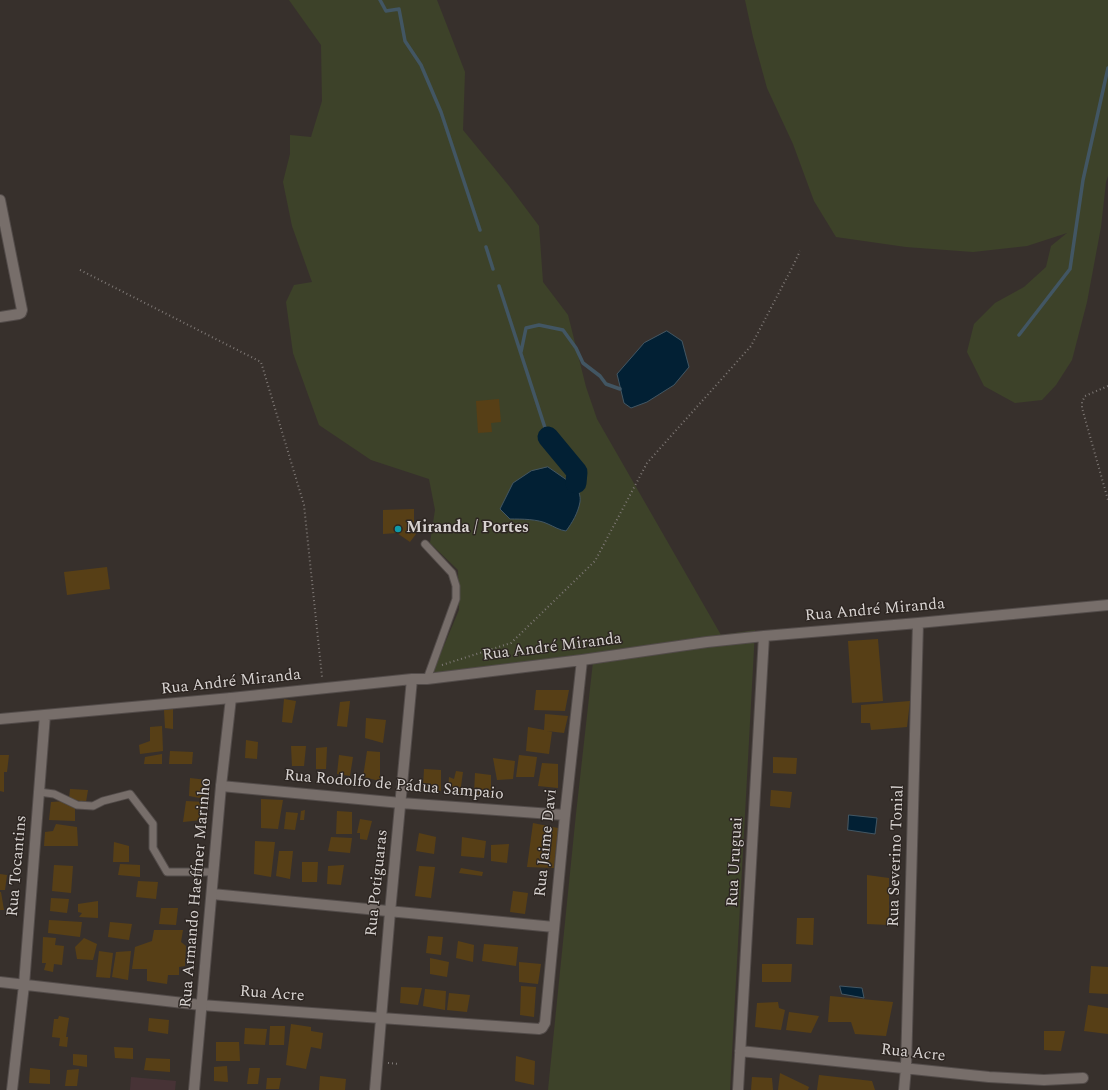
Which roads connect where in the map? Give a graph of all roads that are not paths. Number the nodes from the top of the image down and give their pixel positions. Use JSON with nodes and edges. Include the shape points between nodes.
{"nodes":[{"id":1,"x":0,"y":200,"type":"edge"},
{"id":2,"x":0,"y":317,"type":"edge"},
{"id":3,"x":425,"y":544,"type":"dead end"},
{"id":4,"x":1108,"y":605,"type":"edge"},
{"id":5,"x":918,"y":623,"type":"junction"},
{"id":6,"x":764,"y":636,"type":"junction"},
{"id":7,"x":582,"y":660,"type":"junction"},
{"id":8,"x":412,"y":679,"type":"junction"},
{"id":9,"x":427,"y":679,"type":"junction"},
{"id":10,"x":231,"y":698,"type":"junction"},
{"id":11,"x":45,"y":716,"type":"junction"},
{"id":12,"x":0,"y":719,"type":"edge"},
{"id":13,"x":221,"y":786,"type":"junction"},
{"id":14,"x":39,"y":792,"type":"junction"},
{"id":15,"x":401,"y":803,"type":"junction"},
{"id":16,"x":565,"y":815,"type":"junction"},
{"id":17,"x":214,"y":872,"type":"junction"},
{"id":18,"x":212,"y":894,"type":"junction"},
{"id":19,"x":390,"y":912,"type":"junction"},
{"id":20,"x":554,"y":927,"type":"junction"},
{"id":21,"x":0,"y":982,"type":"edge"},
{"id":22,"x":24,"y":985,"type":"junction"},
{"id":23,"x":201,"y":1005,"type":"junction"},
{"id":24,"x":380,"y":1018,"type":"junction"},
{"id":25,"x":542,"y":1028,"type":"joint"},
{"id":26,"x":740,"y":1051,"type":"junction"},
{"id":27,"x":906,"y":1068,"type":"junction"},
{"id":28,"x":1083,"y":1078,"type":"dead end"},
{"id":29,"x":12,"y":1090,"type":"edge"},
{"id":30,"x":194,"y":1090,"type":"edge"},
{"id":31,"x":375,"y":1090,"type":"edge"},
{"id":32,"x":738,"y":1090,"type":"edge"},
{"id":33,"x":904,"y":1090,"type":"edge"}],
"edges":[{"from":1,"to":2,"type":"street","via":[[22,310],[19,314]]},
{"from":3,"to":9,"type":"lane","via":[[452,572],[456,586],[456,599]]},
{"from":4,"to":5,"type":"street","name":"Rua André Miranda"},
{"from":5,"to":6,"type":"street","name":"Rua André Miranda"},
{"from":5,"to":27,"type":"street","name":"Rua Severino Tonial"},
{"from":6,"to":7,"type":"street","name":"Rua André Miranda"},
{"from":6,"to":26,"type":"street","name":"Rua Uruguai"},
{"from":7,"to":9,"type":"street","name":"Rua André Miranda"},
{"from":7,"to":16,"type":"street","name":"Rua Jaime Davi"},
{"from":8,"to":9,"type":"street","name":"Rua André Miranda"},
{"from":8,"to":10,"type":"street","name":"Rua André Miranda"},
{"from":8,"to":15,"type":"street","name":"Rua Potiguaras"},
{"from":10,"to":11,"type":"street","name":"Rua André Miranda"},
{"from":10,"to":13,"type":"street","name":"Rua Armando Haeffner Marinho"},
{"from":11,"to":12,"type":"street","name":"Rua André Miranda"},
{"from":11,"to":14,"type":"street","name":"Rua Tocantins"},
{"from":13,"to":15,"type":"street","name":"Rua Rodolfo de Pádua Sampaio"},
{"from":13,"to":17,"type":"street","name":"Rua Armando Haeffner Marinho"},
{"from":14,"to":17,"type":"lane","via":[[54,794],[77,805],[93,806],[130,794],[153,824],[153,848],[167,872]]},
{"from":14,"to":22,"type":"street","name":"Rua Tocantins"},
{"from":15,"to":16,"type":"street","name":"Rua Rodolfo de Pádua Sampaio"},
{"from":15,"to":19,"type":"street","name":"Rua Potiguaras"},
{"from":16,"to":20,"type":"street","name":"Rua Jaime Davi"},
{"from":17,"to":18,"type":"street","name":"Rua Armando Haeffner Marinho"},
{"from":18,"to":19,"type":"street"},
{"from":18,"to":23,"type":"street","name":"Rua Armando Haeffner Marinho"},
{"from":19,"to":20,"type":"street"},
{"from":19,"to":24,"type":"street","name":"Rua Potiguaras"},
{"from":20,"to":25,"type":"street","name":"Rua Jaime Davi","via":[[545,1024]]},
{"from":21,"to":22,"type":"street","name":"Rua Acre"},
{"from":22,"to":23,"type":"street","name":"Rua Acre"},
{"from":22,"to":29,"type":"street","name":"Rua Tocantins"},
{"from":23,"to":24,"type":"street","name":"Rua Acre"},
{"from":23,"to":30,"type":"street","name":"Rua Armando Haeffner Marinho"},
{"from":24,"to":25,"type":"street","name":"Rua Acre"},
{"from":24,"to":31,"type":"street","name":"Rua Potiguaras"},
{"from":26,"to":27,"type":"street","name":"Rua Acre"},
{"from":26,"to":32,"type":"street","name":"Rua Uruguai"},
{"from":27,"to":28,"type":"street","name":"Rua Acre","via":[[1036,1080]]},
{"from":27,"to":33,"type":"street","name":"Rua Severino Tonial"}]}
